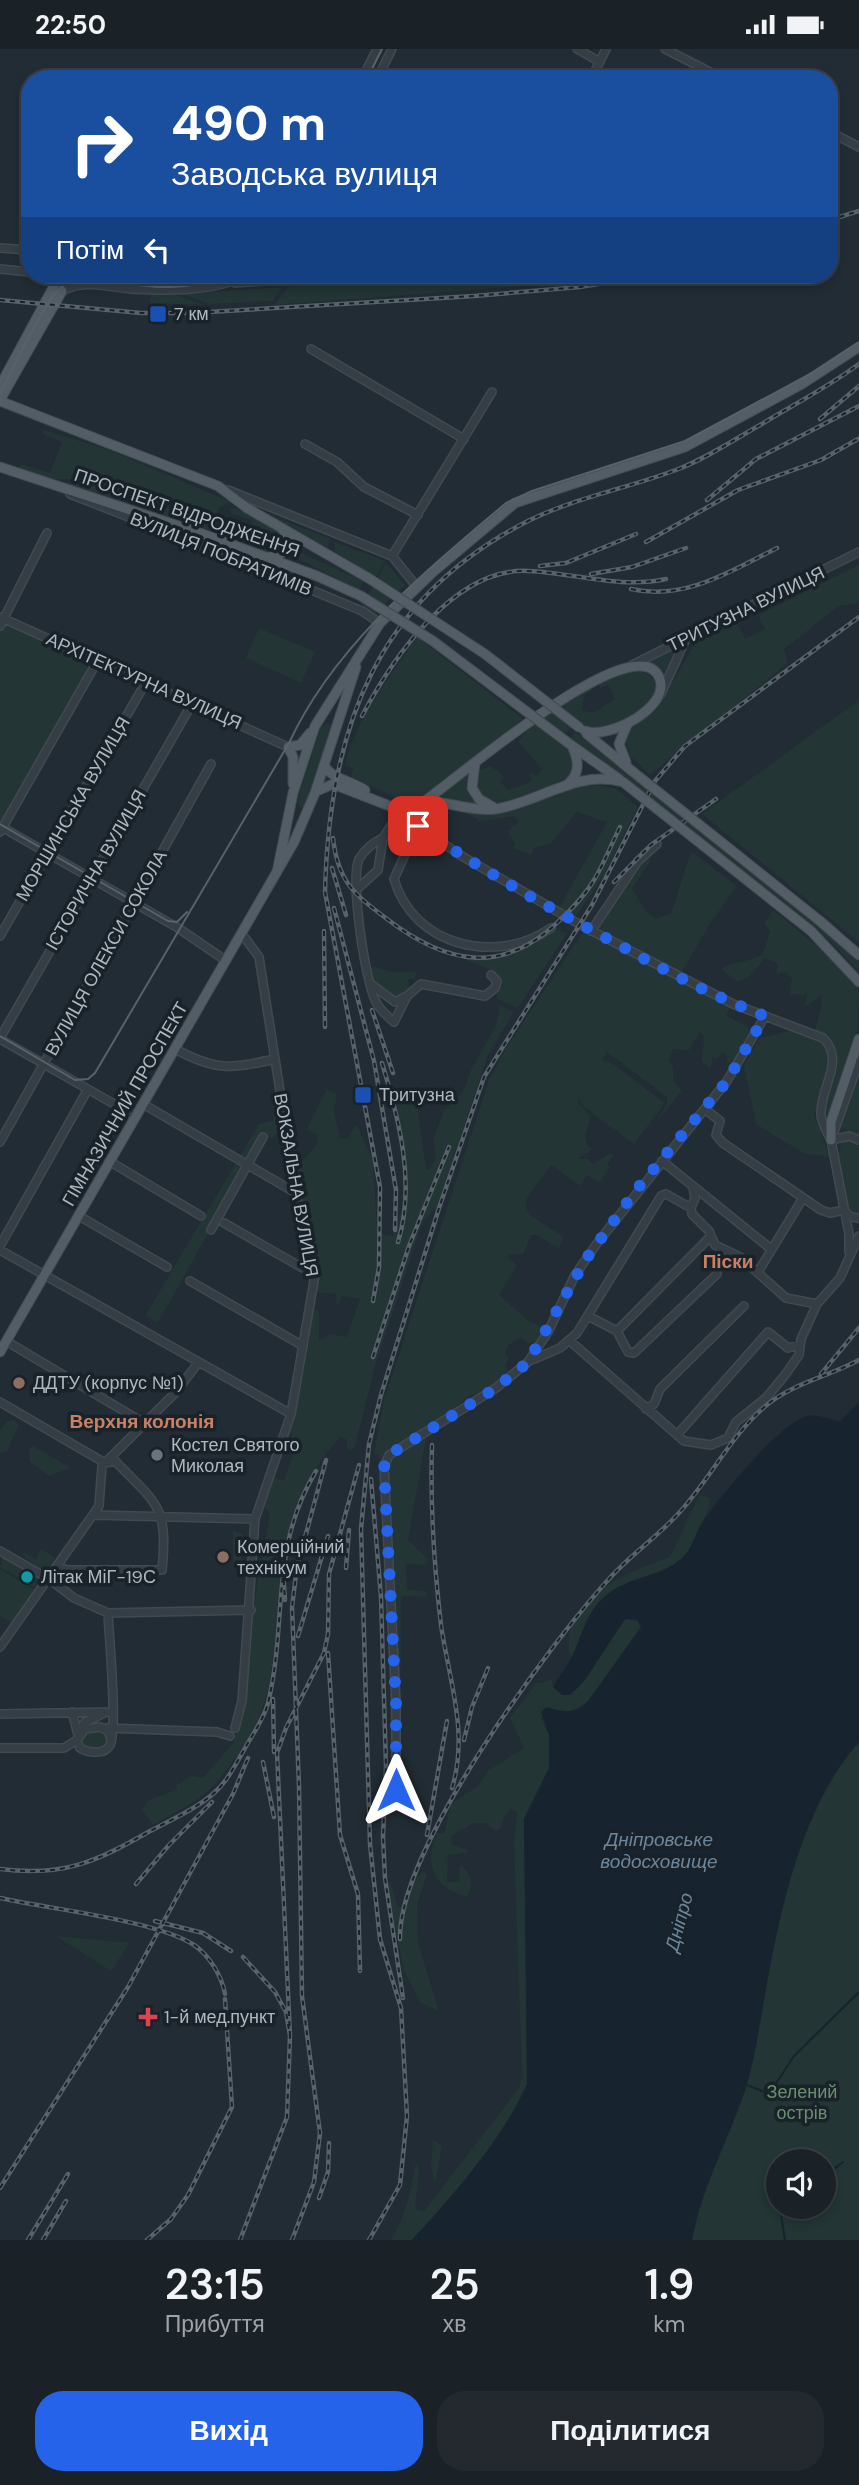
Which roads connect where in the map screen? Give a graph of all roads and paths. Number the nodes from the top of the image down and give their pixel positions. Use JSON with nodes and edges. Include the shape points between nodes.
{"nodes":[{"id":1,"x":377,"y":49,"type":"edge"},
{"id":2,"x":392,"y":49,"type":"edge"},
{"id":3,"x":577,"y":49,"type":"edge"},
{"id":4,"x":606,"y":49,"type":"edge"},
{"id":5,"x":665,"y":49,"type":"edge"},
{"id":6,"x":600,"y":62,"type":"junction"},
{"id":7,"x":366,"y":70,"type":"edge"},
{"id":8,"x":382,"y":70,"type":"edge"},
{"id":9,"x":596,"y":70,"type":"edge"},
{"id":10,"x":706,"y":70,"type":"edge"},
{"id":11,"x":838,"y":136,"type":"edge"},
{"id":12,"x":859,"y":147,"type":"edge"},
{"id":13,"x":0,"y":249,"type":"edge"},
{"id":14,"x":21,"y":250,"type":"edge"},
{"id":15,"x":0,"y":269,"type":"edge"},
{"id":16,"x":21,"y":271,"type":"edge"},
{"id":17,"x":55,"y":284,"type":"edge"},
{"id":18,"x":62,"y":284,"type":"edge"},
{"id":19,"x":76,"y":284,"type":"edge"},
{"id":20,"x":90,"y":284,"type":"edge"},
{"id":21,"x":224,"y":284,"type":"edge"},
{"id":22,"x":59,"y":287,"type":"junction"},
{"id":23,"x":859,"y":347,"type":"edge"},
{"id":24,"x":312,"y":349,"type":"dead end"},
{"id":25,"x":0,"y":386,"type":"edge"},
{"id":26,"x":492,"y":393,"type":"dead end"},
{"id":27,"x":0,"y":401,"type":"edge"},
{"id":28,"x":464,"y":439,"type":"junction"},
{"id":29,"x":305,"y":444,"type":"dead end"},
{"id":30,"x":0,"y":467,"type":"edge"},
{"id":31,"x":21,"y":475,"type":"junction"},
{"id":32,"x":218,"y":486,"type":"junction"},
{"id":33,"x":418,"y":515,"type":"junction"},
{"id":34,"x":283,"y":530,"type":"junction"},
{"id":35,"x":47,"y":533,"type":"dead end"},
{"id":36,"x":859,"y":552,"type":"edge"},
{"id":37,"x":392,"y":556,"type":"junction"},
{"id":38,"x":267,"y":557,"type":"junction"},
{"id":39,"x":417,"y":587,"type":"junction"},
{"id":40,"x":1,"y":621,"type":"edge"},
{"id":41,"x":380,"y":623,"type":"junction"},
{"id":42,"x":685,"y":640,"type":"junction"},
{"id":43,"x":359,"y":658,"type":"junction"},
{"id":44,"x":98,"y":660,"type":"junction"},
{"id":45,"x":632,"y":665,"type":"junction"},
{"id":46,"x":146,"y":682,"type":"junction"},
{"id":47,"x":192,"y":702,"type":"junction"},
{"id":48,"x":652,"y":705,"type":"junction"},
{"id":49,"x":317,"y":724,"type":"junction"},
{"id":50,"x":626,"y":725,"type":"junction"},
{"id":51,"x":336,"y":728,"type":"junction"},
{"id":52,"x":582,"y":729,"type":"junction"},
{"id":53,"x":572,"y":746,"type":"junction"},
{"id":54,"x":288,"y":747,"type":"junction"},
{"id":55,"x":211,"y":764,"type":"dead end"},
{"id":56,"x":475,"y":764,"type":"junction"},
{"id":57,"x":324,"y":765,"type":"junction"},
{"id":58,"x":632,"y":771,"type":"junction"},
{"id":59,"x":623,"y":782,"type":"junction"},
{"id":60,"x":565,"y":786,"type":"junction"},
{"id":61,"x":315,"y":793,"type":"junction"},
{"id":62,"x":292,"y":798,"type":"junction"},
{"id":63,"x":426,"y":801,"type":"junction"},
{"id":64,"x":384,"y":803,"type":"junction"},
{"id":65,"x":498,"y":809,"type":"junction"},
{"id":66,"x":309,"y":810,"type":"junction"},
{"id":67,"x":406,"y":810,"type":"junction"},
{"id":68,"x":1,"y":828,"type":"edge"},
{"id":69,"x":383,"y":838,"type":"junction"},
{"id":70,"x":657,"y":844,"type":"dead end"},
{"id":71,"x":48,"y":854,"type":"junction"},
{"id":72,"x":277,"y":872,"type":"junction"},
{"id":73,"x":90,"y":878,"type":"junction"},
{"id":74,"x":356,"y":890,"type":"junction"},
{"id":75,"x":134,"y":904,"type":"junction"},
{"id":76,"x":358,"y":911,"type":"junction"},
{"id":77,"x":366,"y":914,"type":"dead end"},
{"id":78,"x":551,"y":928,"type":"dead end"},
{"id":79,"x":592,"y":931,"type":"junction"},
{"id":80,"x":242,"y":934,"type":"junction"},
{"id":81,"x":0,"y":936,"type":"edge"},
{"id":82,"x":859,"y":953,"type":"edge"},
{"id":83,"x":225,"y":960,"type":"junction"},
{"id":84,"x":491,"y":975,"type":"dead end"},
{"id":85,"x":371,"y":983,"type":"junction"},
{"id":86,"x":859,"y":983,"type":"edge"},
{"id":87,"x":407,"y":996,"type":"junction"},
{"id":88,"x":765,"y":1016,"type":"junction"},
{"id":89,"x":0,"y":1038,"type":"edge"},
{"id":90,"x":859,"y":1039,"type":"edge"},
{"id":91,"x":175,"y":1049,"type":"junction"},
{"id":92,"x":275,"y":1059,"type":"junction"},
{"id":93,"x":859,"y":1061,"type":"edge"},
{"id":94,"x":44,"y":1065,"type":"junction"},
{"id":95,"x":89,"y":1089,"type":"junction"},
{"id":96,"x":143,"y":1104,"type":"junction"},
{"id":97,"x":705,"y":1109,"type":"junction"},
{"id":98,"x":135,"y":1116,"type":"junction"},
{"id":99,"x":263,"y":1137,"type":"dead end"},
{"id":100,"x":831,"y":1140,"type":"junction"},
{"id":101,"x":859,"y":1140,"type":"edge"},
{"id":102,"x":0,"y":1142,"type":"edge"},
{"id":103,"x":110,"y":1161,"type":"junction"},
{"id":104,"x":662,"y":1161,"type":"junction"},
{"id":105,"x":247,"y":1165,"type":"junction"},
{"id":106,"x":693,"y":1187,"type":"junction"},
{"id":107,"x":296,"y":1193,"type":"junction"},
{"id":108,"x":803,"y":1198,"type":"junction"},
{"id":109,"x":691,"y":1208,"type":"junction"},
{"id":110,"x":844,"y":1210,"type":"junction"},
{"id":111,"x":79,"y":1216,"type":"junction"},
{"id":112,"x":201,"y":1216,"type":"dead end"},
{"id":113,"x":859,"y":1218,"type":"edge"},
{"id":114,"x":224,"y":1223,"type":"dead end"},
{"id":115,"x":211,"y":1230,"type":"dead end"},
{"id":116,"x":859,"y":1236,"type":"edge"},
{"id":117,"x":710,"y":1237,"type":"junction"},
{"id":118,"x":0,"y":1248,"type":"edge"},
{"id":119,"x":771,"y":1249,"type":"junction"},
{"id":120,"x":848,"y":1260,"type":"junction"},
{"id":121,"x":167,"y":1267,"type":"dead end"},
{"id":122,"x":758,"y":1272,"type":"junction"},
{"id":123,"x":717,"y":1274,"type":"dead end"},
{"id":124,"x":44,"y":1275,"type":"junction"},
{"id":125,"x":315,"y":1275,"type":"junction"},
{"id":126,"x":190,"y":1281,"type":"dead end"},
{"id":127,"x":817,"y":1304,"type":"junction"},
{"id":128,"x":744,"y":1306,"type":"dead end"},
{"id":129,"x":588,"y":1316,"type":"junction"},
{"id":130,"x":617,"y":1331,"type":"junction"},
{"id":131,"x":570,"y":1341,"type":"junction"},
{"id":132,"x":6,"y":1342,"type":"junction"},
{"id":133,"x":800,"y":1345,"type":"junction"},
{"id":134,"x":303,"y":1346,"type":"junction"},
{"id":135,"x":0,"y":1352,"type":"edge"},
{"id":136,"x":528,"y":1362,"type":"junction"},
{"id":137,"x":198,"y":1363,"type":"junction"},
{"id":138,"x":0,"y":1402,"type":"edge"},
{"id":139,"x":646,"y":1409,"type":"junction"},
{"id":140,"x":291,"y":1415,"type":"junction"},
{"id":141,"x":144,"y":1423,"type":"junction"},
{"id":142,"x":677,"y":1435,"type":"junction"},
{"id":143,"x":105,"y":1463,"type":"junction"},
{"id":144,"x":93,"y":1515,"type":"junction"},
{"id":145,"x":164,"y":1517,"type":"junction"},
{"id":146,"x":255,"y":1519,"type":"junction"},
{"id":147,"x":0,"y":1551,"type":"edge"},
{"id":148,"x":57,"y":1566,"type":"junction"},
{"id":149,"x":49,"y":1579,"type":"junction"},
{"id":150,"x":251,"y":1609,"type":"junction"},
{"id":151,"x":108,"y":1613,"type":"junction"},
{"id":152,"x":0,"y":1647,"type":"edge"},
{"id":153,"x":72,"y":1712,"type":"junction"},
{"id":154,"x":112,"y":1712,"type":"junction"},
{"id":155,"x":0,"y":1714,"type":"edge"},
{"id":156,"x":100,"y":1727,"type":"junction"},
{"id":157,"x":112,"y":1728,"type":"junction"},
{"id":158,"x":235,"y":1728,"type":"dead end"},
{"id":159,"x":79,"y":1735,"type":"junction"},
{"id":160,"x":230,"y":1736,"type":"dead end"},
{"id":161,"x":111,"y":1740,"type":"junction"},
{"id":162,"x":0,"y":1748,"type":"edge"},
{"id":163,"x":51,"y":1749,"type":"junction"},
{"id":164,"x":89,"y":1752,"type":"junction"},
{"id":165,"x":396,"y":1790,"type":"dead end"}],
"edges":[{"from":1,"to":7,"type":"street"},
{"from":2,"to":8,"type":"street"},
{"from":3,"to":6,"type":"street"},
{"from":4,"to":6,"type":"street"},
{"from":5,"to":10,"type":"street"},
{"from":6,"to":9,"type":"street"},
{"from":11,"to":12,"type":"street"},
{"from":13,"to":14,"type":"street"},
{"from":15,"to":16,"type":"street"},
{"from":17,"to":22,"type":"street"},
{"from":18,"to":22,"type":"street"},
{"from":19,"to":22,"type":"street"},
{"from":20,"to":21,"type":"street","via":[[157,291]]},
{"from":22,"to":25,"type":"main road"},
{"from":22,"to":27,"type":"main road"},
{"from":23,"to":39,"type":"main road","via":[[802,384],[685,447],[515,503]]},
{"from":24,"to":28,"type":"street"},
{"from":26,"to":28,"type":"street"},
{"from":27,"to":32,"type":"main road","name":"ПРОСПЕКТ ВІДРОДЖЕННЯ"},
{"from":28,"to":33,"type":"street"},
{"from":29,"to":33,"type":"street","via":[[337,462],[364,487]]},
{"from":30,"to":31,"type":"main road","name":"ПРОСПЕКТ ВІДРОДЖЕННЯ"},
{"from":31,"to":38,"type":"main road","name":"ПРОСПЕКТ ВІДРОДЖЕННЯ","via":[[117,503]]},
{"from":31,"to":41,"type":"street","name":"ВУЛИЦЯ ПОБРАТИМІВ","via":[[256,567],[362,611]]},
{"from":32,"to":34,"type":"main road","name":"ПРОСПЕКТ ВІДРОДЖЕННЯ"},
{"from":32,"to":37,"type":"street"},
{"from":33,"to":37,"type":"street"},
{"from":34,"to":38,"type":"main road","via":[[288,539],[285,549]]},
{"from":34,"to":52,"type":"main road","name":"ПРОСПЕКТ ВІДРОДЖЕННЯ","bridge":true,"via":[[370,579],[485,654]]},
{"from":35,"to":40,"type":"street"},
{"from":36,"to":42,"type":"street","name":"ТРИТУЗНА ВУЛИЦЯ"},
{"from":37,"to":39,"type":"street"},
{"from":38,"to":53,"type":"main road","name":"ПРОСПЕКТ ВІДРОДЖЕННЯ","bridge":true,"via":[[361,596],[433,641]]},
{"from":39,"to":41,"type":"main road"},
{"from":40,"to":44,"type":"street","name":"АРХІТЕКТУРНА ВУЛИЦЯ"},
{"from":41,"to":43,"type":"main road"},
{"from":42,"to":45,"type":"street","name":"ТРИТУЗНА ВУЛИЦЯ"},
{"from":42,"to":48,"type":"street"},
{"from":43,"to":49,"type":"main road"},
{"from":43,"to":51,"type":"main road","name":"ГІМНАЗИЧНИЙ ПРОСПЕКТ"},
{"from":44,"to":46,"type":"street","name":"АРХІТЕКТУРНА ВУЛИЦЯ"},
{"from":44,"to":68,"type":"street"},
{"from":45,"to":48,"type":"main road","via":[[658,674],[661,689]]},
{"from":45,"to":56,"type":"main road","via":[[558,700]]},
{"from":46,"to":47,"type":"street","name":"АРХІТЕКТУРНА ВУЛИЦЯ"},
{"from":46,"to":71,"type":"street","name":"МОРШИНСЬКА ВУЛИЦЯ"},
{"from":47,"to":54,"type":"street","name":"АРХІТЕКТУРНА ВУЛИЦЯ"},
{"from":47,"to":73,"type":"street","name":"ІСТОРИЧНА ВУЛИЦЯ"},
{"from":48,"to":50,"type":"main road"},
{"from":49,"to":51,"type":"main road","via":[[330,719]]},
{"from":49,"to":54,"type":"main road","via":[[300,745]]},
{"from":49,"to":62,"type":"main road"},
{"from":50,"to":52,"type":"main road","via":[[605,734]]},
{"from":50,"to":58,"type":"main road","via":[[620,752]]},
{"from":51,"to":57,"type":"main road","name":"ГІМНАЗИЧНИЙ ПРОСПЕКТ"},
{"from":52,"to":58,"type":"main road","name":"ПРОСПЕКТ ВІДРОДЖЕННЯ"},
{"from":53,"to":59,"type":"main road","name":"ПРОСПЕКТ ВІДРОДЖЕННЯ"},
{"from":53,"to":60,"type":"main road","via":[[578,758],[577,772]]},
{"from":54,"to":62,"type":"main road","via":[[293,757]]},
{"from":55,"to":75,"type":"street","name":"ВУЛИЦЯ ОЛЕКСИ СОКОЛА"},
{"from":56,"to":63,"type":"main road"},
{"from":56,"to":65,"type":"main road","via":[[471,777],[475,795]]},
{"from":57,"to":61,"type":"main road","name":"ГІМНАЗИЧНИЙ ПРОСПЕКТ"},
{"from":57,"to":64,"type":"main road","via":[[332,776],[354,782]]},
{"from":58,"to":82,"type":"main road","name":"ПРОСПЕКТ ВІДРОДЖЕННЯ","bridge":true},
{"from":59,"to":60,"type":"main road","via":[[599,778]]},
{"from":59,"to":86,"type":"main road","name":"ПРОСПЕКТ ВІДРОДЖЕННЯ","bridge":true,"via":[[811,932]]},
{"from":60,"to":65,"type":"main road"},
{"from":61,"to":64,"type":"main road","via":[[333,784]]},
{"from":61,"to":66,"type":"main road","name":"ГІМНАЗИЧНИЙ ПРОСПЕКТ"},
{"from":62,"to":66,"type":"main road","via":[[298,813]]},
{"from":62,"to":72,"type":"main road","name":"ГІМНАЗИЧНИЙ ПРОСПЕКТ"},
{"from":63,"to":65,"type":"main road"},
{"from":63,"to":67,"type":"main road"},
{"from":64,"to":67,"type":"main road"},
{"from":66,"to":72,"type":"main road","name":"ГІМНАЗИЧНИЙ ПРОСПЕКТ"},
{"from":67,"to":69,"type":"street"},
{"from":67,"to":78,"type":"street","via":[[399,823],[407,850],[394,879],[405,907],[437,935],[457,944],[486,947],[522,943]]},
{"from":67,"to":79,"type":"street","via":[[418,826],[481,869]]},
{"from":68,"to":71,"type":"street"},
{"from":69,"to":74,"type":"street","via":[[378,870]]},
{"from":69,"to":74,"type":"street","via":[[365,850],[359,861]]},
{"from":70,"to":79,"type":"street","via":[[638,861]]},
{"from":71,"to":73,"type":"street"},
{"from":71,"to":81,"type":"street","name":"МОРШИНСЬКА ВУЛИЦЯ"},
{"from":72,"to":80,"type":"main road","name":"ГІМНАЗИЧНИЙ ПРОСПЕКТ"},
{"from":73,"to":75,"type":"street"},
{"from":73,"to":89,"type":"street","name":"ІСТОРИЧНА ВУЛИЦЯ"},
{"from":74,"to":76,"type":"street"},
{"from":75,"to":83,"type":"street"},
{"from":75,"to":94,"type":"street","name":"ВУЛИЦЯ ОЛЕКСИ СОКОЛА"},
{"from":76,"to":77,"type":"street"},
{"from":76,"to":85,"type":"street"},
{"from":79,"to":88,"type":"street","via":[[700,989]]},
{"from":80,"to":83,"type":"main road","name":"ГІМНАЗИЧНИЙ ПРОСПЕКТ"},
{"from":80,"to":92,"type":"street","name":"ВОКЗАЛЬНА ВУЛИЦЯ","via":[[259,957]]},
{"from":83,"to":91,"type":"main road","name":"ГІМНАЗИЧНИЙ ПРОСПЕКТ"},
{"from":84,"to":87,"type":"street","via":[[497,981],[485,996],[421,984]]},
{"from":85,"to":87,"type":"street","via":[[395,1002]]},
{"from":85,"to":87,"type":"street","via":[[376,1002],[394,1021]]},
{"from":88,"to":97,"type":"street"},
{"from":88,"to":100,"type":"street","via":[[822,1038],[831,1048],[820,1110]]},
{"from":89,"to":94,"type":"street"},
{"from":90,"to":100,"type":"main road","via":[[831,1122]]},
{"from":91,"to":92,"type":"street","via":[[198,1062],[218,1066]]},
{"from":91,"to":96,"type":"main road","name":"ГІМНАЗИЧНИЙ ПРОСПЕКТ"},
{"from":92,"to":107,"type":"street","name":"ВОКЗАЛЬНА ВУЛИЦЯ"},
{"from":93,"to":100,"type":"street"},
{"from":94,"to":95,"type":"street"},
{"from":94,"to":102,"type":"street","name":"ВУЛИЦЯ ОЛЕКСИ СОКОЛА"},
{"from":95,"to":98,"type":"street"},
{"from":95,"to":118,"type":"street"},
{"from":96,"to":98,"type":"main road","name":"ГІМНАЗИЧНИЙ ПРОСПЕКТ"},
{"from":96,"to":105,"type":"street"},
{"from":97,"to":104,"type":"street"},
{"from":97,"to":108,"type":"street","via":[[721,1123],[718,1140]]},
{"from":98,"to":103,"type":"main road","name":"ГІМНАЗИЧНИЙ ПРОСПЕКТ"},
{"from":99,"to":105,"type":"street"},
{"from":100,"to":101,"type":"street","via":[[849,1136]]},
{"from":100,"to":110,"type":"street"},
{"from":103,"to":111,"type":"main road","name":"ГІМНАЗИЧНИЙ ПРОСПЕКТ"},
{"from":103,"to":112,"type":"street"},
{"from":104,"to":106,"type":"street"},
{"from":104,"to":136,"type":"street","via":[[575,1275]]},
{"from":105,"to":107,"type":"street"},
{"from":105,"to":115,"type":"street"},
{"from":106,"to":109,"type":"street"},
{"from":106,"to":119,"type":"street"},
{"from":107,"to":125,"type":"street","name":"ВОКЗАЛЬНА ВУЛИЦЯ"},
{"from":108,"to":110,"type":"street","via":[[826,1212]]},
{"from":108,"to":119,"type":"street"},
{"from":109,"to":117,"type":"street"},
{"from":109,"to":129,"type":"street","via":[[666,1194],[661,1196]]},
{"from":110,"to":113,"type":"street"},
{"from":110,"to":120,"type":"street"},
{"from":111,"to":121,"type":"street"},
{"from":111,"to":124,"type":"main road","name":"ГІМНАЗИЧНИЙ ПРОСПЕКТ"},
{"from":114,"to":125,"type":"street"},
{"from":116,"to":120,"type":"street"},
{"from":117,"to":122,"type":"street","via":[[719,1248]]},
{"from":117,"to":130,"type":"street"},
{"from":118,"to":124,"type":"street"},
{"from":119,"to":122,"type":"street"},
{"from":120,"to":127,"type":"street","via":[[840,1278]]},
{"from":122,"to":127,"type":"street","via":[[786,1298]]},
{"from":123,"to":130,"type":"street","via":[[634,1353],[628,1352]]},
{"from":124,"to":132,"type":"main road","name":"ГІМНАЗИЧНИЙ ПРОСПЕКТ"},
{"from":124,"to":137,"type":"street"},
{"from":125,"to":134,"type":"street","name":"ВОКЗАЛЬНА ВУЛИЦЯ"},
{"from":126,"to":134,"type":"street"},
{"from":127,"to":133,"type":"street"},
{"from":128,"to":139,"type":"street","via":[[660,1389],[654,1404]]},
{"from":129,"to":130,"type":"street"},
{"from":129,"to":131,"type":"street"},
{"from":131,"to":136,"type":"street"},
{"from":131,"to":139,"type":"street"},
{"from":132,"to":135,"type":"main road","name":"ГІМНАЗИЧНИЙ ПРОСПЕКТ"},
{"from":132,"to":141,"type":"street"},
{"from":133,"to":142,"type":"street","via":[[788,1348],[768,1332]]},
{"from":133,"to":142,"type":"street","via":[[799,1355],[780,1382],[736,1422],[726,1440],[692,1445]]},
{"from":134,"to":140,"type":"street","name":"ВОКЗАЛЬНА ВУЛИЦЯ"},
{"from":136,"to":165,"type":"street","via":[[496,1388],[389,1455],[384,1467]]},
{"from":137,"to":140,"type":"street"},
{"from":137,"to":141,"type":"street","via":[[175,1394]]},
{"from":138,"to":143,"type":"street"},
{"from":139,"to":142,"type":"street"},
{"from":140,"to":146,"type":"street","name":"ВОКЗАЛЬНА ВУЛИЦЯ"},
{"from":141,"to":143,"type":"street"},
{"from":143,"to":144,"type":"street","via":[[99,1506]]},
{"from":143,"to":145,"type":"street","via":[[115,1461]]},
{"from":144,"to":145,"type":"street"},
{"from":144,"to":148,"type":"street"},
{"from":145,"to":146,"type":"street"},
{"from":145,"to":148,"type":"street","via":[[162,1570],[66,1570]]},
{"from":146,"to":150,"type":"street","name":"ВОКЗАЛЬНА ВУЛИЦЯ"},
{"from":147,"to":149,"type":"street"},
{"from":148,"to":149,"type":"street"},
{"from":149,"to":151,"type":"street","via":[[74,1598]]},
{"from":149,"to":152,"type":"street"},
{"from":150,"to":151,"type":"street"},
{"from":150,"to":158,"type":"street","name":"ВОКЗАЛЬНА ВУЛИЦЯ"},
{"from":151,"to":154,"type":"street"},
{"from":153,"to":154,"type":"street"},
{"from":153,"to":155,"type":"street"},
{"from":153,"to":159,"type":"street"},
{"from":154,"to":157,"type":"street"},
{"from":154,"to":159,"type":"street","via":[[84,1723]]},
{"from":156,"to":157,"type":"street"},
{"from":156,"to":159,"type":"street"},
{"from":156,"to":161,"type":"street","via":[[108,1731]]},
{"from":157,"to":160,"type":"street"},
{"from":157,"to":161,"type":"street"},
{"from":159,"to":163,"type":"street","via":[[68,1747]]},
{"from":159,"to":164,"type":"street","via":[[80,1748]]},
{"from":161,"to":164,"type":"street","via":[[103,1751]]},
{"from":162,"to":163,"type":"street"},
{"from":163,"to":164,"type":"street"}]}
